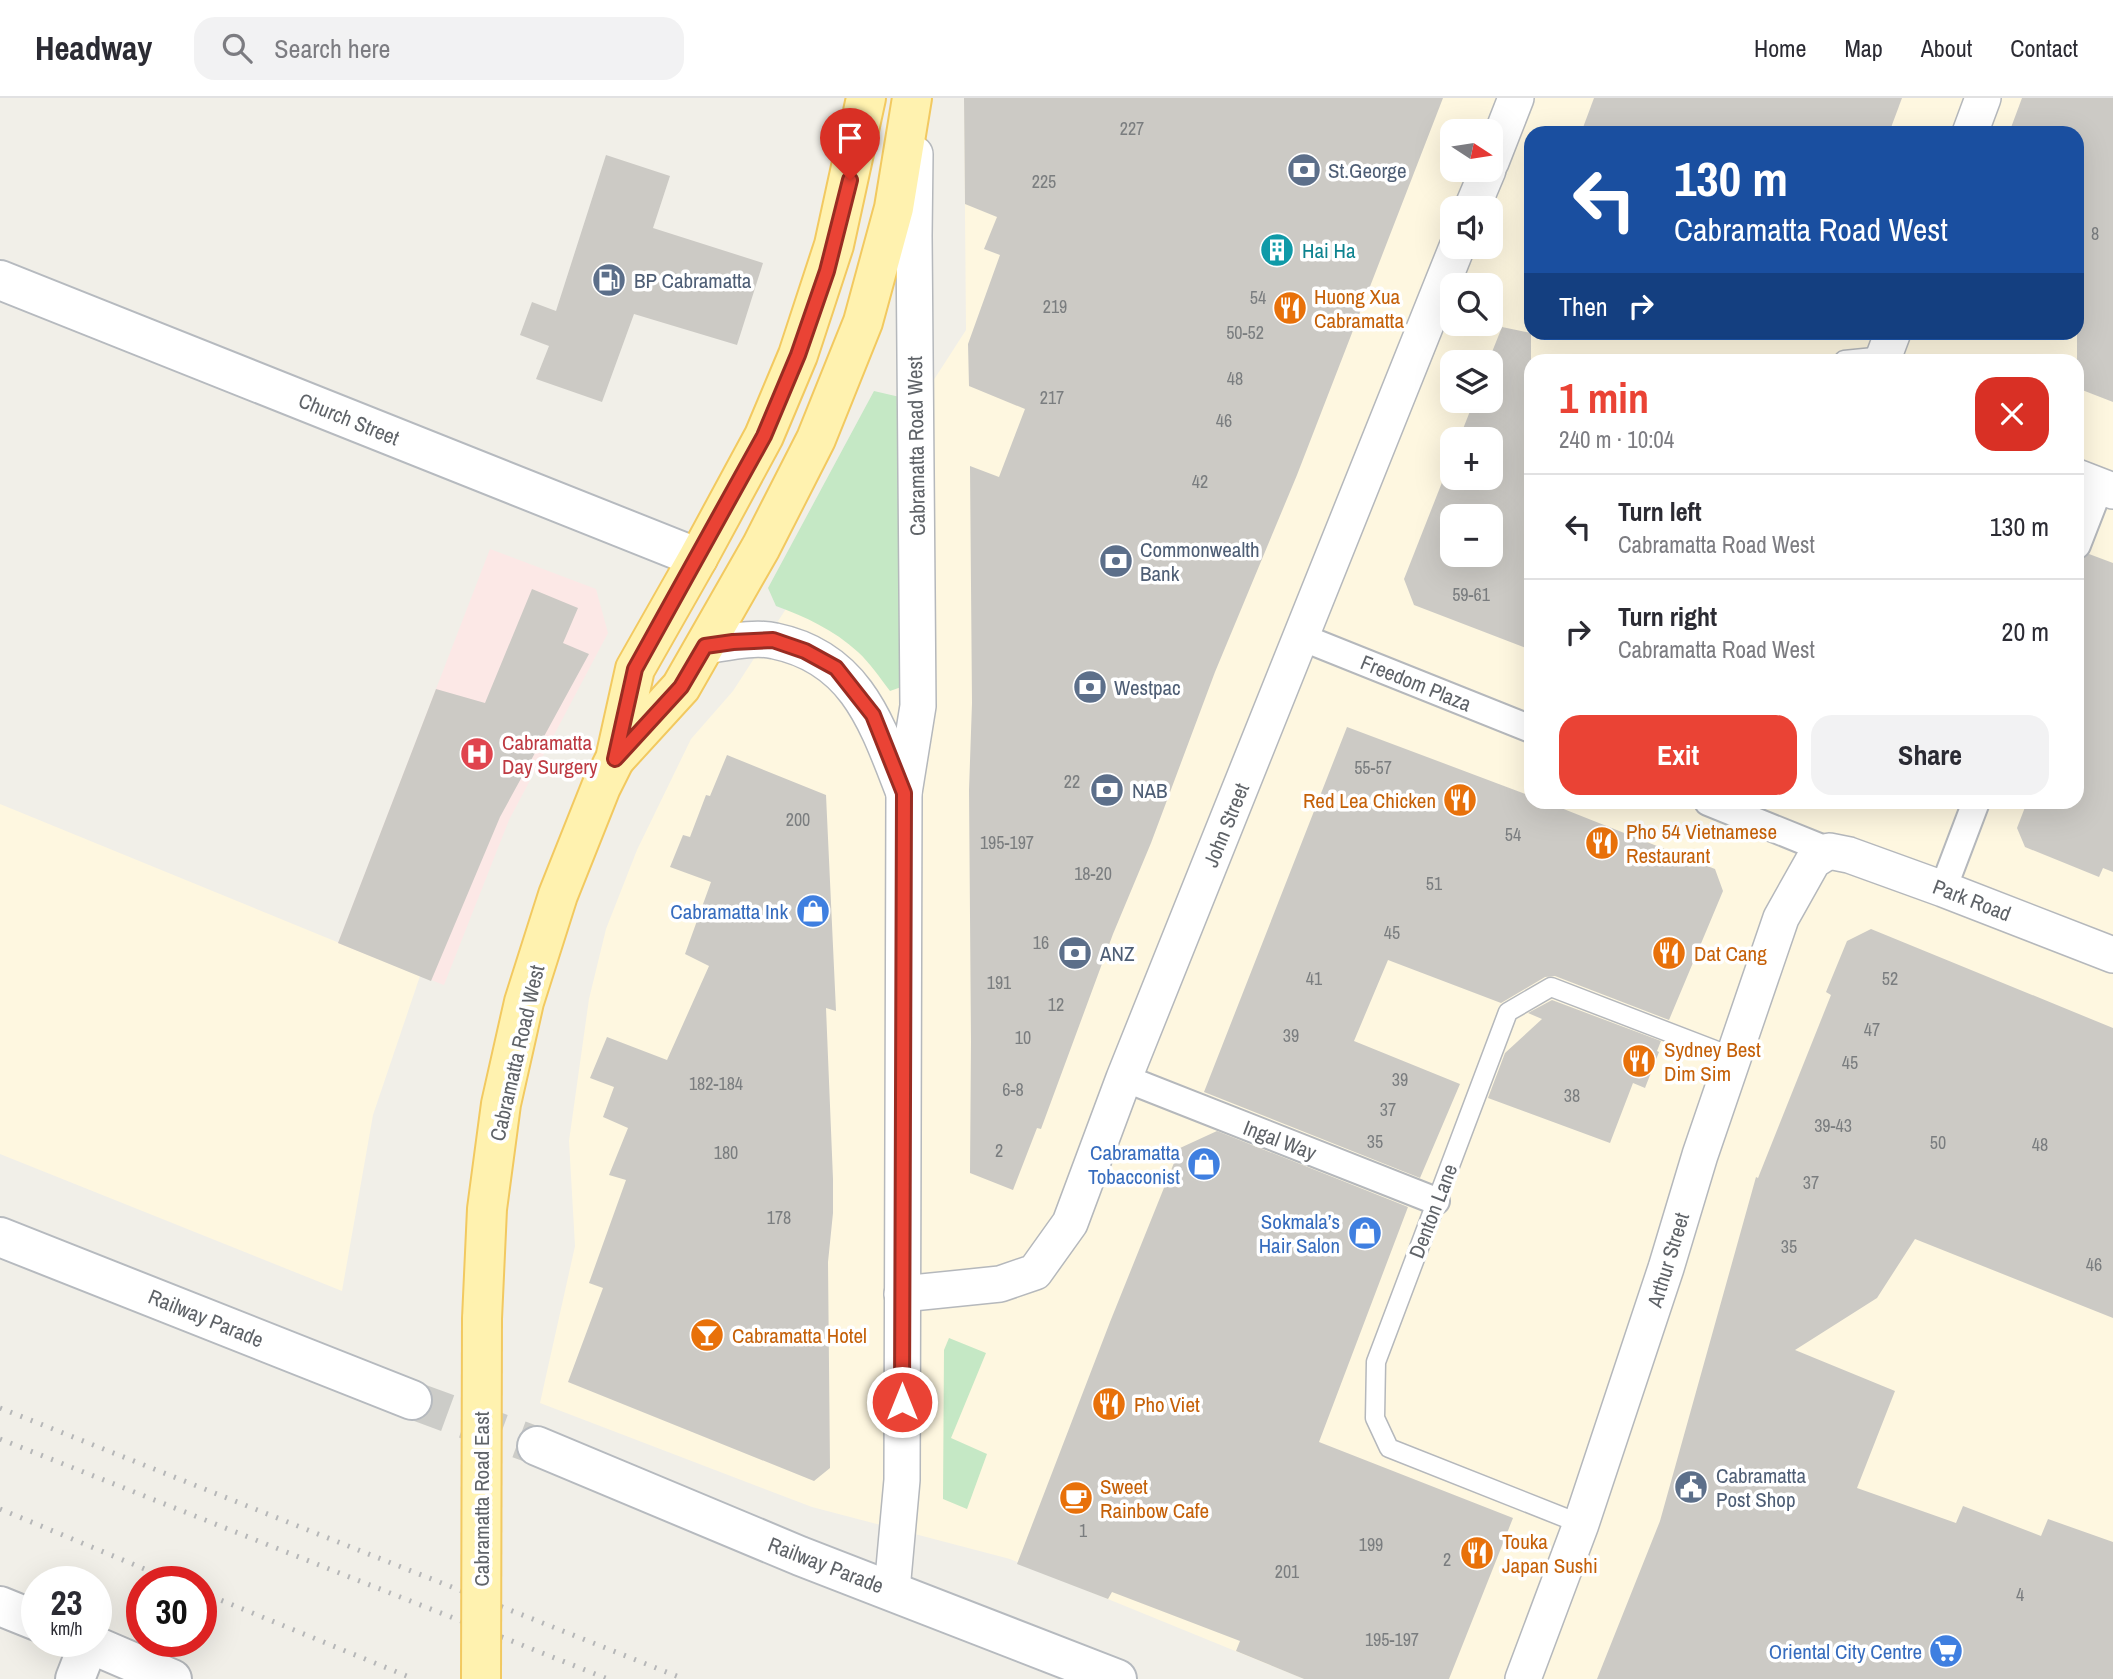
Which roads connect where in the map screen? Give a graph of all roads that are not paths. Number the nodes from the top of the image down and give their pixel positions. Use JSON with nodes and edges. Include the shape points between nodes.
{"nodes":[{"id":1,"x":866,"y":98,"type":"edge"},
{"id":2,"x":914,"y":98,"type":"edge"},
{"id":3,"x":1516,"y":98,"type":"edge"},
{"id":4,"x":1983,"y":98,"type":"edge"},
{"id":5,"x":1973,"y":126,"type":"edge"},
{"id":6,"x":1503,"y":131,"type":"edge"},
{"id":7,"x":1452,"y":259,"type":"edge"},
{"id":8,"x":0,"y":280,"type":"edge"},
{"id":9,"x":2097,"y":485,"type":"edge"},
{"id":10,"x":2084,"y":524,"type":"edge"},
{"id":11,"x":698,"y":558,"type":"junction"},
{"id":12,"x":1301,"y":637,"type":"junction"},
{"id":13,"x":705,"y":646,"type":"junction"},
{"id":14,"x":1524,"y":727,"type":"edge"},
{"id":15,"x":615,"y":759,"type":"junction"},
{"id":16,"x":904,"y":793,"type":"junction"},
{"id":17,"x":1725,"y":809,"type":"edge"},
{"id":18,"x":1973,"y":809,"type":"edge"},
{"id":19,"x":1829,"y":851,"type":"junction"},
{"id":20,"x":1943,"y":889,"type":"junction"},
{"id":21,"x":2113,"y":955,"type":"edge"},
{"id":22,"x":1733,"y":1057,"type":"junction"},
{"id":23,"x":1124,"y":1079,"type":"junction"},
{"id":24,"x":1436,"y":1201,"type":"junction"},
{"id":25,"x":0,"y":1237,"type":"edge"},
{"id":26,"x":902,"y":1294,"type":"junction"},
{"id":27,"x":482,"y":1318,"type":"joint"},
{"id":28,"x":412,"y":1400,"type":"tunnel mouth"},
{"id":29,"x":537,"y":1446,"type":"tunnel mouth"},
{"id":30,"x":1581,"y":1524,"type":"junction"},
{"id":31,"x":892,"y":1590,"type":"junction"},
{"id":32,"x":0,"y":1606,"type":"edge"},
{"id":33,"x":21,"y":1615,"type":"edge"},
{"id":34,"x":112,"y":1653,"type":"edge"},
{"id":35,"x":82,"y":1657,"type":"edge"},
{"id":36,"x":75,"y":1679,"type":"edge"},
{"id":37,"x":172,"y":1679,"type":"edge"},
{"id":38,"x":481,"y":1679,"type":"edge"},
{"id":39,"x":1117,"y":1679,"type":"edge"},
{"id":40,"x":1522,"y":1679,"type":"edge"}],
"edges":[{"from":1,"to":11,"type":"main road","name":"Cabramatta Road West","via":[[834,245],[798,355],[764,436]]},
{"from":2,"to":13,"type":"main road","name":"Cabramatta Road West","via":[[894,208],[863,322],[816,439]]},
{"from":2,"to":16,"type":"street","name":"Cabramatta Road West","via":[[918,706]]},
{"from":3,"to":6,"type":"street"},
{"from":4,"to":5,"type":"street"},
{"from":7,"to":12,"type":"street","name":"John Street"},
{"from":8,"to":11,"type":"main road","name":"Church Street"},
{"from":9,"to":10,"type":"street"},
{"from":11,"to":15,"type":"main road","name":"Cabramatta Road West","via":[[635,669]]},
{"from":12,"to":14,"type":"street","name":"Freedom Plaza"},
{"from":12,"to":23,"type":"street","name":"John Street"},
{"from":13,"to":15,"type":"main road","name":"Cabramatta Road West","via":[[681,687]]},
{"from":13,"to":16,"type":"street","name":"Cabramatta Road West","via":[[773,640],[836,668],[873,715]]},
{"from":15,"to":27,"type":"main road","name":"Cabramatta Road West","via":[[558,895],[524,1002],[501,1104],[492,1170]]},
{"from":16,"to":26,"type":"street","name":"Cabramatta Road West"},
{"from":17,"to":19,"type":"street"},
{"from":18,"to":20,"type":"street"},
{"from":19,"to":20,"type":"street","name":"Park Road"},
{"from":19,"to":22,"type":"street","name":"Arthur Street","via":[[1813,861],[1781,918]]},
{"from":20,"to":21,"type":"street","name":"Park Road"},
{"from":22,"to":24,"type":"lane","name":"Denton Lane","via":[[1551,987],[1508,1012]]},
{"from":22,"to":30,"type":"street","name":"Arthur Street"},
{"from":23,"to":24,"type":"street","name":"Ingal Way"},
{"from":23,"to":26,"type":"street","name":"John Street","via":[[1070,1223],[1035,1272],[1000,1284]]},
{"from":24,"to":30,"type":"lane","name":"Denton Lane","via":[[1376,1362],[1375,1418],[1389,1448]]},
{"from":25,"to":28,"type":"main road","name":"Railway Parade"},
{"from":26,"to":31,"type":"street","name":"Cabramatta Road West","via":[[902,1497]]},
{"from":27,"to":38,"type":"main road","name":"Cabramatta Road East","bridge":true},
{"from":29,"to":31,"type":"main road","name":"Railway Parade"},
{"from":30,"to":40,"type":"street","name":"Arthur Street"},
{"from":31,"to":39,"type":"main road","name":"Railway Parade"},
{"from":32,"to":33,"type":"main road"},
{"from":34,"to":37,"type":"main road"},
{"from":35,"to":36,"type":"main road"}]}
